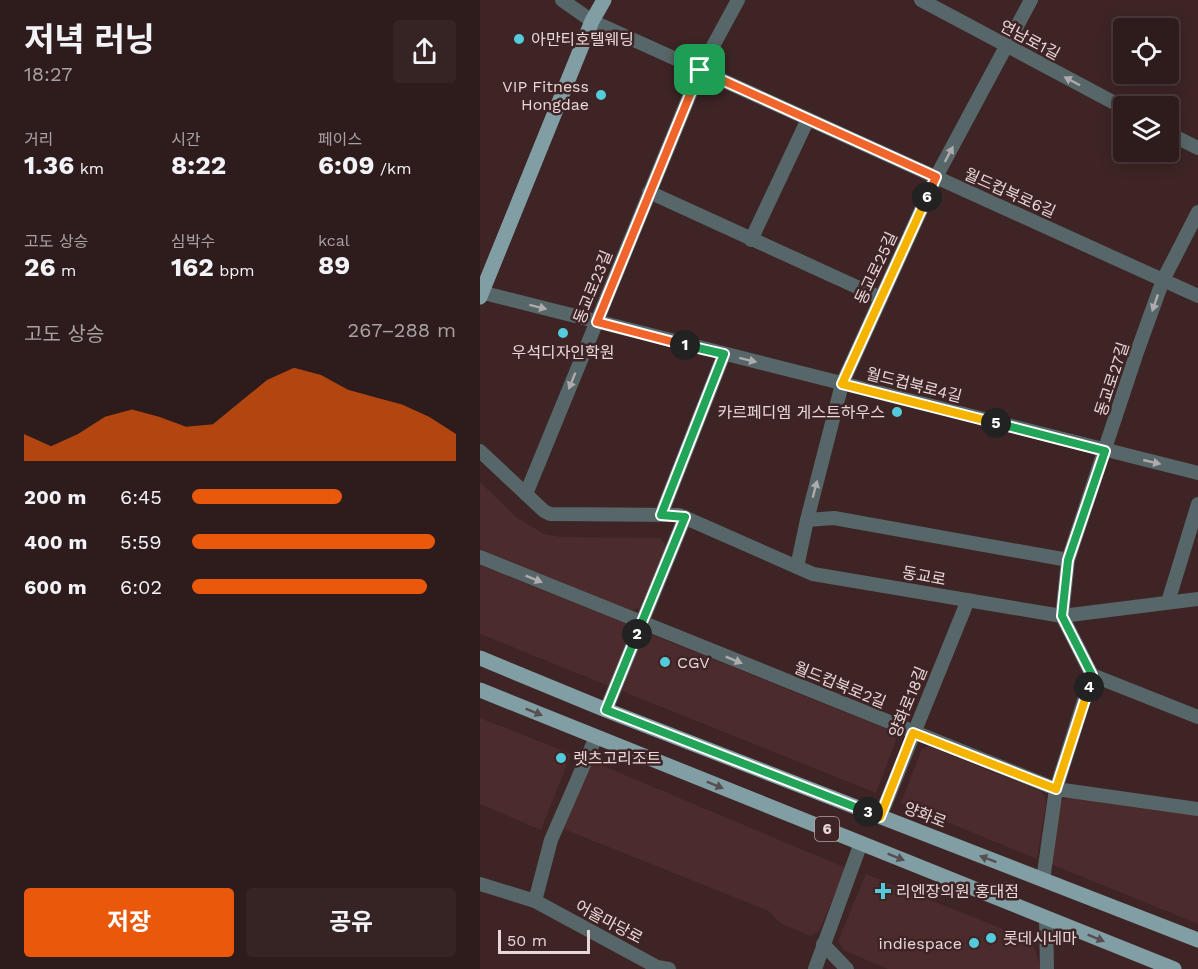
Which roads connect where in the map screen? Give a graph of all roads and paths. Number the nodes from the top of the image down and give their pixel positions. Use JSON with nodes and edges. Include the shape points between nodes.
{"nodes":[{"id":1,"x":562,"y":0,"type":"edge"},
{"id":2,"x":604,"y":0,"type":"edge"},
{"id":3,"x":738,"y":0,"type":"edge"},
{"id":4,"x":921,"y":0,"type":"edge"},
{"id":5,"x":1031,"y":0,"type":"edge"},
{"id":6,"x":592,"y":21,"type":"junction"},
{"id":7,"x":1006,"y":46,"type":"junction"},
{"id":8,"x":700,"y":70,"type":"junction"},
{"id":9,"x":1113,"y":102,"type":"edge"},
{"id":10,"x":808,"y":119,"type":"junction"},
{"id":11,"x":1179,"y":138,"type":"edge"},
{"id":12,"x":1198,"y":148,"type":"edge"},
{"id":13,"x":936,"y":177,"type":"junction"},
{"id":14,"x":649,"y":192,"type":"junction"},
{"id":15,"x":1198,"y":212,"type":"edge"},
{"id":16,"x":752,"y":240,"type":"junction"},
{"id":17,"x":1163,"y":280,"type":"junction"},
{"id":18,"x":481,"y":294,"type":"edge"},
{"id":19,"x":1198,"y":296,"type":"edge"},
{"id":20,"x":881,"y":298,"type":"junction"},
{"id":21,"x":597,"y":322,"type":"junction"},
{"id":22,"x":724,"y":354,"type":"junction"},
{"id":23,"x":842,"y":384,"type":"junction"},
{"id":24,"x":480,"y":451,"type":"edge"},
{"id":25,"x":1105,"y":451,"type":"junction"},
{"id":26,"x":1198,"y":473,"type":"edge"},
{"id":27,"x":526,"y":494,"type":"junction"},
{"id":28,"x":1198,"y":504,"type":"edge"},
{"id":29,"x":661,"y":515,"type":"junction"},
{"id":30,"x":685,"y":517,"type":"junction"},
{"id":31,"x":807,"y":520,"type":"junction"},
{"id":32,"x":480,"y":557,"type":"edge"},
{"id":33,"x":1068,"y":560,"type":"junction"},
{"id":34,"x":797,"y":567,"type":"junction"},
{"id":35,"x":1198,"y":598,"type":"edge"},
{"id":36,"x":968,"y":600,"type":"junction"},
{"id":37,"x":1168,"y":602,"type":"junction"},
{"id":38,"x":1062,"y":616,"type":"junction"},
{"id":39,"x":642,"y":622,"type":"junction"},
{"id":40,"x":480,"y":658,"type":"edge"},
{"id":41,"x":1092,"y":675,"type":"junction"},
{"id":42,"x":480,"y":690,"type":"edge"},
{"id":43,"x":606,"y":710,"type":"junction"},
{"id":44,"x":1198,"y":717,"type":"edge"},
{"id":45,"x":913,"y":733,"type":"junction"},
{"id":46,"x":596,"y":737,"type":"junction"},
{"id":47,"x":1056,"y":789,"type":"junction"},
{"id":48,"x":1198,"y":809,"type":"edge"},
{"id":49,"x":880,"y":817,"type":"junction"},
{"id":50,"x":861,"y":843,"type":"junction"},
{"id":51,"x":1043,"y":880,"type":"junction"},
{"id":52,"x":480,"y":885,"type":"edge"},
{"id":53,"x":535,"y":901,"type":"junction"},
{"id":54,"x":1047,"y":918,"type":"junction"},
{"id":55,"x":1198,"y":940,"type":"edge"},
{"id":56,"x":823,"y":944,"type":"junction"},
{"id":57,"x":660,"y":968,"type":"edge"},
{"id":58,"x":815,"y":969,"type":"edge"},
{"id":59,"x":847,"y":969,"type":"edge"},
{"id":60,"x":1047,"y":969,"type":"edge"},
{"id":61,"x":1174,"y":969,"type":"edge"}],
"edges":[{"from":1,"to":6,"type":"street","name":"월드컵북로6길"},
{"from":2,"to":6,"type":"main road"},
{"from":3,"to":8,"type":"street","name":"동교로23길"},
{"from":4,"to":7,"type":"street","name":"연남로1길"},
{"from":5,"to":7,"type":"street","name":"동교로25길"},
{"from":6,"to":8,"type":"street","name":"월드컵북로6길"},
{"from":6,"to":18,"type":"main road"},
{"from":9,"to":7,"type":"street","name":"연남로1길","one_way":true},
{"from":13,"to":7,"type":"street","name":"동교로25길","one_way":true},
{"from":8,"to":10,"type":"street","name":"월드컵북로6길"},
{"from":8,"to":14,"type":"street","name":"동교로23길"},
{"from":10,"to":13,"type":"street","name":"월드컵북로6길"},
{"from":10,"to":16,"type":"street"},
{"from":11,"to":12,"type":"street"},
{"from":13,"to":17,"type":"street","name":"월드컵북로6길"},
{"from":13,"to":20,"type":"street","name":"동교로25길"},
{"from":14,"to":16,"type":"street"},
{"from":14,"to":21,"type":"street","name":"동교로23길"},
{"from":15,"to":17,"type":"street","name":"동교로27길"},
{"from":16,"to":20,"type":"street"},
{"from":17,"to":19,"type":"street","name":"월드컵북로6길"},
{"from":17,"to":25,"type":"street","name":"동교로27길","one_way":true},
{"from":18,"to":21,"type":"street","name":"월드컵북로4길","one_way":true},
{"from":20,"to":23,"type":"street","name":"동교로25길"},
{"from":21,"to":22,"type":"street","name":"월드컵북로4길"},
{"from":21,"to":27,"type":"street","name":"동교로23길","one_way":true},
{"from":22,"to":23,"type":"street","name":"월드컵북로4길","one_way":true},
{"from":22,"to":29,"type":"street"},
{"from":23,"to":25,"type":"street","name":"월드컵북로4길"},
{"from":31,"to":23,"type":"street","name":"동교로25길","one_way":true},
{"from":24,"to":27,"type":"street","name":"동교로"},
{"from":25,"to":26,"type":"street","name":"월드컵북로4길","one_way":true},
{"from":25,"to":33,"type":"street","name":"동교로27길"},
{"from":27,"to":29,"type":"street","name":"동교로","via":[[550,514]]},
{"from":28,"to":37,"type":"street"},
{"from":29,"to":30,"type":"street","name":"동교로"},
{"from":30,"to":34,"type":"street","name":"동교로"},
{"from":30,"to":39,"type":"street"},
{"from":31,"to":33,"type":"street","via":[[834,518]]},
{"from":31,"to":34,"type":"street","name":"동교로25길"},
{"from":32,"to":39,"type":"street","name":"월드컵북로2길","one_way":true},
{"from":33,"to":38,"type":"street","name":"동교로27길"},
{"from":34,"to":36,"type":"street","name":"동교로","via":[[813,574]]},
{"from":35,"to":37,"type":"street","name":"동교로"},
{"from":36,"to":38,"type":"street","name":"동교로"},
{"from":36,"to":45,"type":"street","name":"양화로18길"},
{"from":37,"to":38,"type":"street","name":"동교로"},
{"from":38,"to":41,"type":"street"},
{"from":39,"to":43,"type":"street"},
{"from":39,"to":45,"type":"street","name":"월드컵북로2길","one_way":true},
{"from":40,"to":43,"type":"main road","name":"양화로","number":"6"},
{"from":41,"to":44,"type":"street"},
{"from":41,"to":47,"type":"street"},
{"from":42,"to":46,"type":"main road","number":"6","one_way":true},
{"from":43,"to":49,"type":"main road","name":"양화로","number":"6"},
{"from":45,"to":47,"type":"street","name":"월드컵북로2길"},
{"from":45,"to":49,"type":"street","name":"양화로18길"},
{"from":46,"to":50,"type":"main road","number":"6","one_way":true},
{"from":46,"to":53,"type":"street","via":[[552,840]]},
{"from":47,"to":48,"type":"street","name":"월드컵북로2길"},
{"from":47,"to":51,"type":"street"},
{"from":51,"to":49,"type":"main road","name":"양화로","number":"6","one_way":true},
{"from":50,"to":54,"type":"main road","number":"6","one_way":true},
{"from":50,"to":56,"type":"street"},
{"from":51,"to":55,"type":"main road","name":"양화로","number":"6"},
{"from":52,"to":53,"type":"street","name":"어울마당로"},
{"from":53,"to":57,"type":"street","name":"어울마당로"},
{"from":54,"to":60,"type":"street"},
{"from":54,"to":61,"type":"main road","number":"6","one_way":true},
{"from":56,"to":58,"type":"street"},
{"from":56,"to":59,"type":"street"}]}
